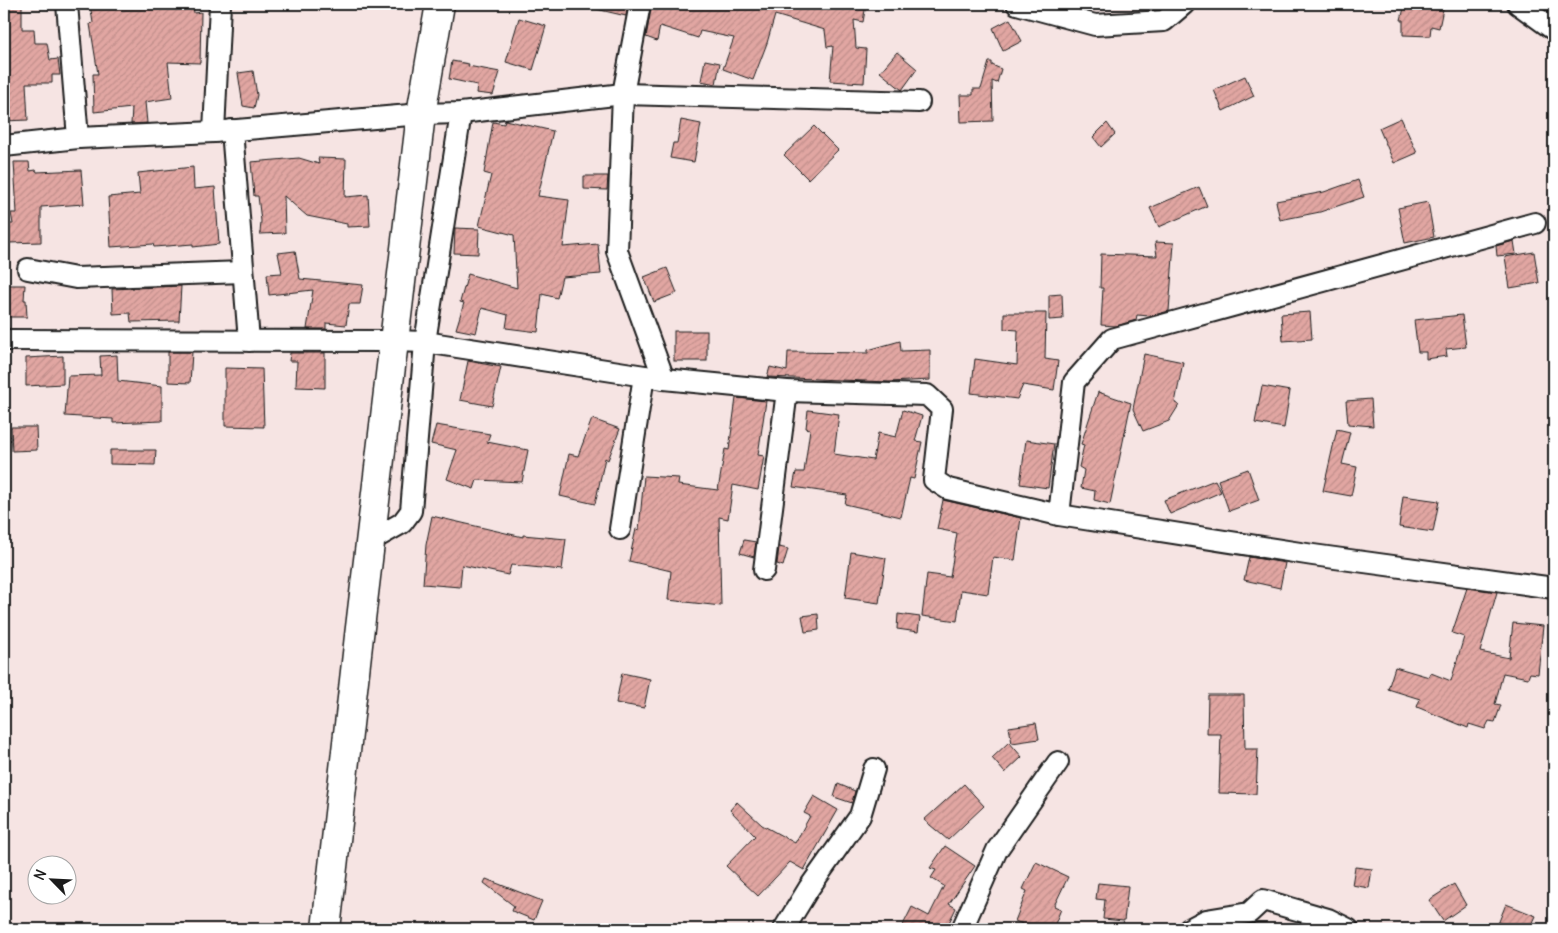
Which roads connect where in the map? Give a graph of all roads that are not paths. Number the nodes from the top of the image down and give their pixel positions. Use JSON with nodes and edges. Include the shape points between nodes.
{"nodes":[{"id":1,"x":67,"y":4,"type":"edge"},
{"id":2,"x":220,"y":4,"type":"edge"},
{"id":3,"x":440,"y":4,"type":"edge"},
{"id":4,"x":640,"y":4,"type":"edge"},
{"id":5,"x":1017,"y":4,"type":"edge"},
{"id":6,"x":1184,"y":4,"type":"edge"},
{"id":7,"x":1518,"y":4,"type":"edge"},
{"id":8,"x":1554,"y":30,"type":"edge"},
{"id":9,"x":623,"y":94,"type":"junction"},
{"id":10,"x":919,"y":102,"type":"dead end"},
{"id":11,"x":461,"y":113,"type":"junction"},
{"id":12,"x":421,"y":114,"type":"junction"},
{"id":13,"x":223,"y":131,"type":"junction"},
{"id":14,"x":78,"y":138,"type":"junction"},
{"id":15,"x":4,"y":146,"type":"edge"},
{"id":16,"x":1535,"y":223,"type":"dead end"},
{"id":17,"x":28,"y":269,"type":"dead end"},
{"id":18,"x":243,"y":272,"type":"junction"},
{"id":19,"x":4,"y":340,"type":"edge"},
{"id":20,"x":249,"y":341,"type":"junction"},
{"id":21,"x":394,"y":341,"type":"junction"},
{"id":22,"x":426,"y":342,"type":"junction"},
{"id":23,"x":644,"y":376,"type":"junction"},
{"id":24,"x":664,"y":379,"type":"junction"},
{"id":25,"x":787,"y":391,"type":"junction"},
{"id":26,"x":1059,"y":515,"type":"junction"},
{"id":27,"x":620,"y":529,"type":"dead end"},
{"id":28,"x":370,"y":541,"type":"junction"},
{"id":29,"x":764,"y":570,"type":"dead end"},
{"id":30,"x":1554,"y":588,"type":"edge"},
{"id":31,"x":1058,"y":762,"type":"dead end"},
{"id":32,"x":874,"y":769,"type":"dead end"},
{"id":33,"x":326,"y":929,"type":"edge"},
{"id":34,"x":784,"y":929,"type":"edge"},
{"id":35,"x":962,"y":929,"type":"edge"},
{"id":36,"x":1189,"y":929,"type":"edge"},
{"id":37,"x":1348,"y":929,"type":"edge"}],
"edges":[{"from":1,"to":14,"type":"street"},
{"from":2,"to":13,"type":"street"},
{"from":3,"to":12,"type":"highway"},
{"from":4,"to":9,"type":"street"},
{"from":5,"to":6,"type":"street","via":[[1095,26],[1164,21]]},
{"from":7,"to":8,"type":"street"},
{"from":9,"to":10,"type":"street"},
{"from":9,"to":11,"type":"street"},
{"from":9,"to":24,"type":"street","via":[[617,251]]},
{"from":11,"to":12,"type":"street"},
{"from":11,"to":22,"type":"street"},
{"from":12,"to":13,"type":"street"},
{"from":12,"to":21,"type":"highway"},
{"from":13,"to":14,"type":"street"},
{"from":13,"to":18,"type":"street"},
{"from":14,"to":15,"type":"street"},
{"from":16,"to":26,"type":"street","via":[[1112,339],[1074,382]]},
{"from":17,"to":18,"type":"street","via":[[76,278]]},
{"from":18,"to":20,"type":"street"},
{"from":19,"to":20,"type":"street"},
{"from":20,"to":21,"type":"street"},
{"from":21,"to":22,"type":"street"},
{"from":21,"to":28,"type":"highway"},
{"from":22,"to":23,"type":"street"},
{"from":22,"to":28,"type":"street","via":[[411,511],[402,524]]},
{"from":23,"to":24,"type":"street"},
{"from":23,"to":27,"type":"street"},
{"from":24,"to":25,"type":"street"},
{"from":25,"to":26,"type":"street","via":[[927,395],[942,409],[934,480],[948,489]]},
{"from":25,"to":29,"type":"street"},
{"from":26,"to":30,"type":"street","via":[[1313,555]]},
{"from":28,"to":33,"type":"highway"},
{"from":31,"to":35,"type":"street","via":[[997,850]]},
{"from":32,"to":34,"type":"street","via":[[860,816]]},
{"from":36,"to":37,"type":"street","via":[[1206,920],[1249,912],[1263,900],[1328,919]]}]}
